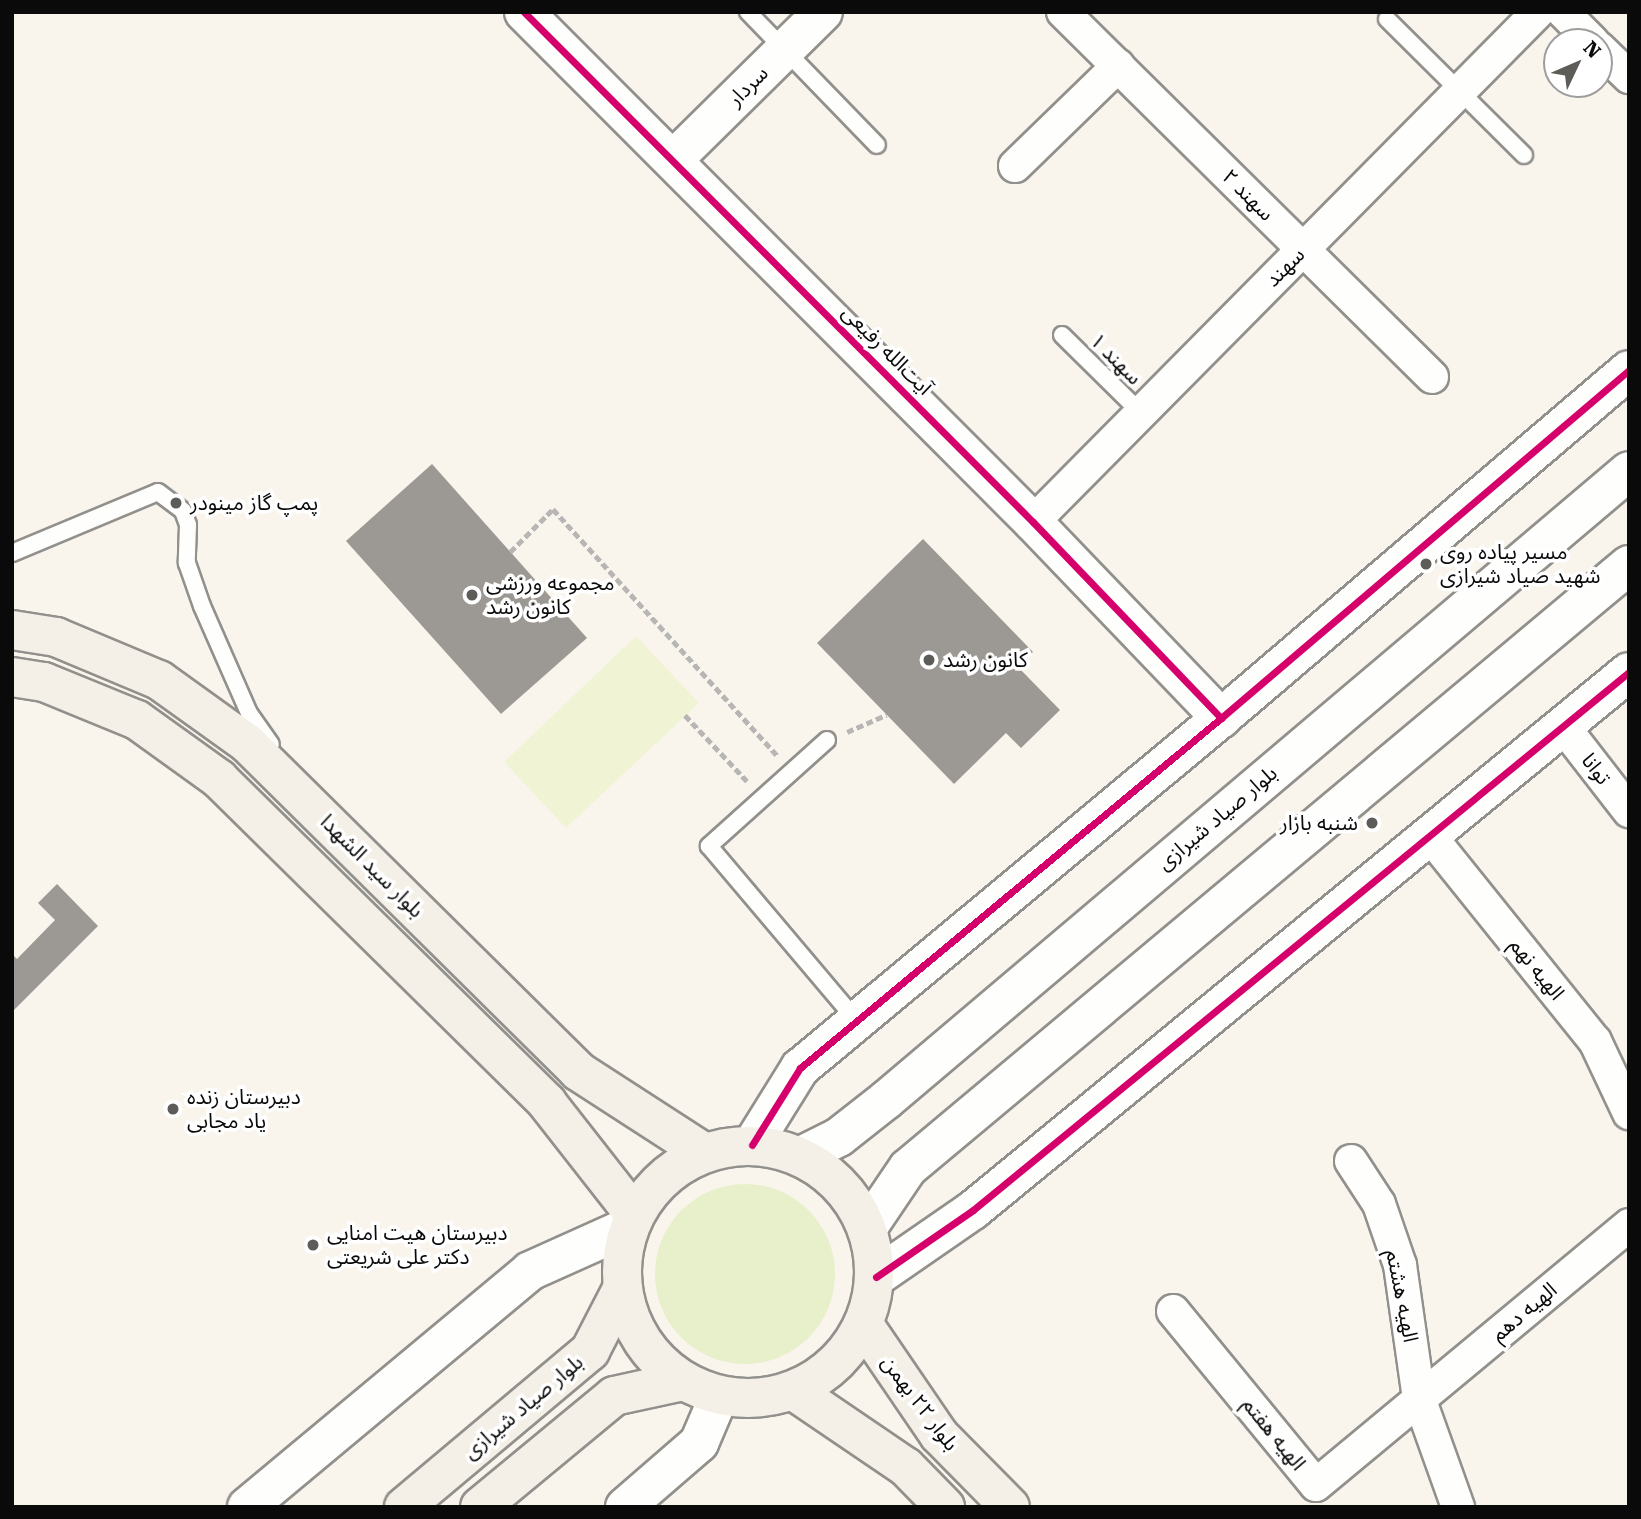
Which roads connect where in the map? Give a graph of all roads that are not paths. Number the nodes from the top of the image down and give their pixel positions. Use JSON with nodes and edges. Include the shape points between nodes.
{"nodes":[{"id":1,"x":524,"y":12,"type":"edge"},
{"id":2,"x":748,"y":12,"type":"edge"},
{"id":3,"x":823,"y":12,"type":"edge"},
{"id":4,"x":1063,"y":12,"type":"edge"},
{"id":5,"x":1538,"y":12,"type":"edge"},
{"id":6,"x":1563,"y":12,"type":"edge"},
{"id":7,"x":1387,"y":19,"type":"dead end"},
{"id":8,"x":1579,"y":28,"type":"edge"},
{"id":9,"x":786,"y":48,"type":"junction"},
{"id":10,"x":1613,"y":62,"type":"edge"},
{"id":11,"x":1118,"y":66,"type":"junction"},
{"id":12,"x":1629,"y":77,"type":"edge"},
{"id":13,"x":1460,"y":91,"type":"junction"},
{"id":14,"x":877,"y":145,"type":"dead end"},
{"id":15,"x":1524,"y":155,"type":"dead end"},
{"id":16,"x":674,"y":159,"type":"junction"},
{"id":17,"x":1015,"y":166,"type":"dead end"},
{"id":18,"x":1303,"y":249,"type":"junction"},
{"id":19,"x":1062,"y":335,"type":"dead end"},
{"id":20,"x":1629,"y":370,"type":"edge"},
{"id":21,"x":1432,"y":377,"type":"dead end"},
{"id":22,"x":1141,"y":413,"type":"junction"},
{"id":23,"x":1629,"y":471,"type":"edge"},
{"id":24,"x":1033,"y":522,"type":"junction"},
{"id":25,"x":12,"y":553,"type":"edge"},
{"id":26,"x":1629,"y":565,"type":"edge"},
{"id":27,"x":12,"y":631,"type":"edge"},
{"id":28,"x":1629,"y":672,"type":"edge"},
{"id":29,"x":12,"y":677,"type":"edge"},
{"id":30,"x":1221,"y":718,"type":"junction"},
{"id":31,"x":1563,"y":726,"type":"junction"},
{"id":32,"x":827,"y":740,"type":"road end"},
{"id":33,"x":1629,"y":811,"type":"edge"},
{"id":34,"x":1430,"y":836,"type":"junction"},
{"id":35,"x":366,"y":860,"type":"junction"},
{"id":36,"x":857,"y":1021,"type":"junction"},
{"id":37,"x":1629,"y":1113,"type":"edge"},
{"id":38,"x":752,"y":1144,"type":"junction"},
{"id":39,"x":703,"y":1152,"type":"junction"},
{"id":40,"x":801,"y":1156,"type":"junction"},
{"id":41,"x":1351,"y":1161,"type":"dead end"},
{"id":42,"x":631,"y":1221,"type":"junction"},
{"id":43,"x":1629,"y":1225,"type":"edge"},
{"id":44,"x":867,"y":1227,"type":"junction"},
{"id":45,"x":876,"y":1277,"type":"junction"},
{"id":46,"x":622,"y":1289,"type":"junction"},
{"id":47,"x":1173,"y":1311,"type":"dead end"},
{"id":48,"x":864,"y":1325,"type":"junction"},
{"id":49,"x":683,"y":1381,"type":"junction"},
{"id":50,"x":794,"y":1391,"type":"junction"},
{"id":51,"x":719,"y":1396,"type":"junction"},
{"id":52,"x":1419,"y":1398,"type":"junction"},
{"id":53,"x":247,"y":1507,"type":"edge"},
{"id":54,"x":404,"y":1507,"type":"edge"},
{"id":55,"x":480,"y":1507,"type":"edge"},
{"id":56,"x":625,"y":1507,"type":"edge"},
{"id":57,"x":945,"y":1507,"type":"edge"},
{"id":58,"x":1010,"y":1507,"type":"edge"},
{"id":59,"x":1458,"y":1507,"type":"edge"}],
"edges":[{"from":1,"to":16,"type":"street","name":"آیت‌الله رفیعی"},
{"from":2,"to":9,"type":"lane"},
{"from":3,"to":9,"type":"street","name":"سردار"},
{"from":4,"to":11,"type":"street","name":"سهند ۲"},
{"from":5,"to":13,"type":"street","name":"سهند"},
{"from":6,"to":8,"type":"street"},
{"from":7,"to":13,"type":"lane"},
{"from":9,"to":14,"type":"lane"},
{"from":9,"to":16,"type":"street","name":"سردار"},
{"from":10,"to":12,"type":"street"},
{"from":11,"to":17,"type":"street"},
{"from":11,"to":18,"type":"street","name":"سهند ۲"},
{"from":13,"to":15,"type":"lane"},
{"from":13,"to":18,"type":"street","name":"سهند"},
{"from":16,"to":24,"type":"street","name":"آیت‌الله رفیعی"},
{"from":18,"to":21,"type":"street","name":"سهند ۲"},
{"from":18,"to":22,"type":"street","name":"سهند"},
{"from":19,"to":22,"type":"lane","name":"سهند ۱"},
{"from":20,"to":30,"type":"street"},
{"from":22,"to":24,"type":"street","name":"سهند"},
{"from":23,"to":40,"type":"street","name":"بلوار صیاد شیرازی","via":[[886,1100],[839,1137]]},
{"from":24,"to":30,"type":"street","name":"آیت‌الله رفیعی"},
{"from":25,"to":35,"type":"lane","via":[[158,492],[183,511],[188,525],[187,563],[248,713]]},
{"from":26,"to":44,"type":"street","via":[[908,1168]]},
{"from":27,"to":35,"type":"main road","name":"بلوار سید الشهدا","via":[[56,638],[159,680],[248,744]]},
{"from":28,"to":31,"type":"street"},
{"from":29,"to":42,"type":"main road","via":[[44,682],[137,720],[219,779],[547,1103]]},
{"from":30,"to":36,"type":"street"},
{"from":31,"to":33,"type":"street","name":"توانا"},
{"from":31,"to":34,"type":"street"},
{"from":32,"to":36,"type":"lane","via":[[709,846]]},
{"from":34,"to":37,"type":"street","name":"الهیه نهم","via":[[1595,1041]]},
{"from":34,"to":45,"type":"street","via":[[973,1210]]},
{"from":35,"to":39,"type":"main road","name":"بلوار سید الشهدا","via":[[578,1071]]},
{"from":36,"to":38,"type":"street","via":[[800,1068]]},
{"from":38,"to":39,"type":"main road"},
{"from":38,"to":40,"type":"main road"},
{"from":39,"to":42,"type":"main road","via":[[663,1177]]},
{"from":40,"to":44,"type":"main road","via":[[841,1185]]},
{"from":41,"to":52,"type":"street","name":"الهیه هشتم","via":[[1379,1204],[1400,1265]]},
{"from":42,"to":46,"type":"main road","via":[[621,1258]]},
{"from":42,"to":53,"type":"street","via":[[530,1271]]},
{"from":43,"to":52,"type":"street","name":"الهیه دهم"},
{"from":44,"to":45,"type":"main road"},
{"from":45,"to":48,"type":"main road"},
{"from":46,"to":49,"type":"main road","via":[[633,1326],[654,1357]]},
{"from":46,"to":54,"type":"main road","name":"بلوار صیاد شیرازی","via":[[590,1351]]},
{"from":47,"to":52,"type":"street","name":"الهیه هفتم","via":[[1316,1485]]},
{"from":48,"to":50,"type":"main road","via":[[836,1365]]},
{"from":48,"to":58,"type":"main road","name":"بلوار ۲۲ بهمن","via":[[939,1435]]},
{"from":49,"to":51,"type":"main road"},
{"from":49,"to":55,"type":"main road","via":[[614,1396]]},
{"from":50,"to":51,"type":"main road","via":[[752,1399]]},
{"from":50,"to":57,"type":"main road","via":[[906,1467]]},
{"from":51,"to":56,"type":"street","via":[[699,1443]]},
{"from":52,"to":59,"type":"street","name":"الهیه هشتم"}]}
